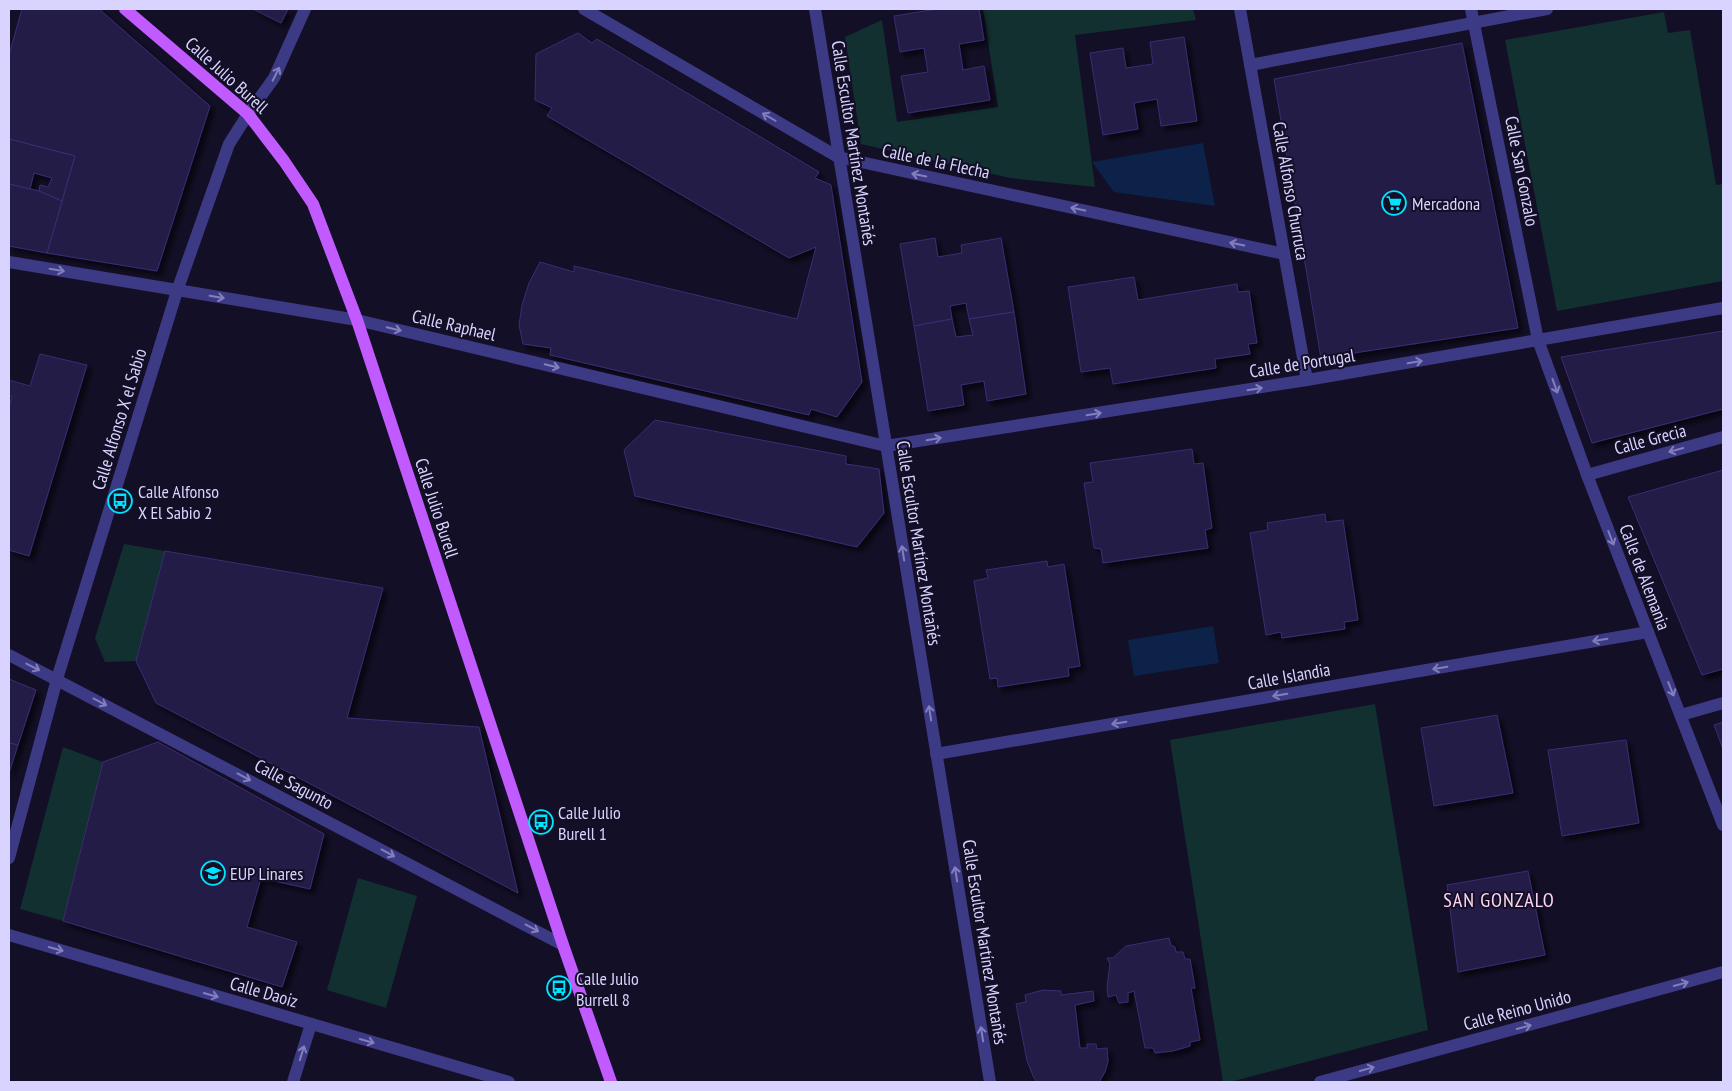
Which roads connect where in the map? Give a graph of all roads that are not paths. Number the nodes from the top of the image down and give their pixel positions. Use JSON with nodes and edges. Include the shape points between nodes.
{"nodes":[{"id":1,"x":125,"y":9,"type":"edge"},
{"id":2,"x":305,"y":9,"type":"edge"},
{"id":3,"x":584,"y":9,"type":"edge"},
{"id":4,"x":814,"y":9,"type":"edge"},
{"id":5,"x":1240,"y":9,"type":"edge"},
{"id":6,"x":1472,"y":9,"type":"edge"},
{"id":7,"x":1547,"y":9,"type":"edge"},
{"id":8,"x":1474,"y":22,"type":"junction"},
{"id":9,"x":1250,"y":65,"type":"junction"},
{"id":10,"x":248,"y":114,"type":"junction"},
{"id":11,"x":838,"y":157,"type":"junction"},
{"id":12,"x":1284,"y":254,"type":"junction"},
{"id":13,"x":9,"y":262,"type":"edge"},
{"id":14,"x":177,"y":291,"type":"junction"},
{"id":15,"x":1723,"y":308,"type":"edge"},
{"id":16,"x":357,"y":320,"type":"junction"},
{"id":17,"x":1538,"y":340,"type":"junction"},
{"id":18,"x":1307,"y":380,"type":"junction"},
{"id":19,"x":1723,"y":438,"type":"edge"},
{"id":20,"x":886,"y":446,"type":"junction"},
{"id":21,"x":1586,"y":474,"type":"junction"},
{"id":22,"x":1648,"y":632,"type":"junction"},
{"id":23,"x":9,"y":655,"type":"edge"},
{"id":24,"x":57,"y":679,"type":"junction"},
{"id":25,"x":1723,"y":703,"type":"edge"},
{"id":26,"x":1681,"y":715,"type":"junction"},
{"id":27,"x":936,"y":754,"type":"junction"},
{"id":28,"x":1723,"y":825,"type":"edge"},
{"id":29,"x":9,"y":858,"type":"edge"},
{"id":30,"x":9,"y":935,"type":"edge"},
{"id":31,"x":563,"y":945,"type":"junction"},
{"id":32,"x":1723,"y":972,"type":"edge"},
{"id":33,"x":310,"y":1024,"type":"junction"},
{"id":34,"x":293,"y":1082,"type":"edge"},
{"id":35,"x":510,"y":1082,"type":"edge"},
{"id":36,"x":611,"y":1082,"type":"edge"},
{"id":37,"x":990,"y":1082,"type":"edge"},
{"id":38,"x":1320,"y":1082,"type":"edge"}],
"edges":[{"from":1,"to":10,"type":"main road","name":"Calle Julio Burell"},
{"from":10,"to":2,"type":"street","name":"Calle Alfonso X el Sabio","one_way":true,"via":[[274,78]]},
{"from":11,"to":3,"type":"street","name":"Calle de la Flecha","one_way":true},
{"from":4,"to":11,"type":"street","name":"Calle Escultor Martínez Montañés"},
{"from":5,"to":9,"type":"street","name":"Calle Alfonso Churruca"},
{"from":6,"to":8,"type":"street","name":"Calle San Gonzalo"},
{"from":7,"to":8,"type":"street"},
{"from":8,"to":9,"type":"street"},
{"from":8,"to":17,"type":"street","name":"Calle San Gonzalo"},
{"from":9,"to":12,"type":"street","name":"Calle Alfonso Churruca"},
{"from":10,"to":14,"type":"street","name":"Calle Alfonso X el Sabio","via":[[229,144]]},
{"from":10,"to":16,"type":"main road","name":"Calle Julio Burell","via":[[313,204]]},
{"from":12,"to":11,"type":"street","name":"Calle de la Flecha","one_way":true},
{"from":11,"to":20,"type":"street","name":"Calle Escultor Martínez Montañés"},
{"from":12,"to":18,"type":"street","name":"Calle Alfonso Churruca"},
{"from":13,"to":14,"type":"street","name":"Calle Raphael","one_way":true},
{"from":14,"to":16,"type":"street","name":"Calle Raphael","one_way":true},
{"from":14,"to":24,"type":"street","name":"Calle Alfonso X el Sabio"},
{"from":15,"to":17,"type":"street","name":"Calle de Portugal"},
{"from":16,"to":20,"type":"street","name":"Calle Raphael","one_way":true},
{"from":16,"to":31,"type":"main road","name":"Calle Julio Burell"},
{"from":18,"to":17,"type":"street","name":"Calle de Portugal","one_way":true},
{"from":17,"to":21,"type":"street","name":"Calle de Alemania","one_way":true},
{"from":20,"to":18,"type":"street","name":"Calle de Portugal","one_way":true},
{"from":19,"to":21,"type":"street","name":"Calle Grecia","one_way":true},
{"from":27,"to":20,"type":"street","name":"Calle Escultor Martínez Montañés","one_way":true},
{"from":21,"to":22,"type":"street","name":"Calle de Alemania","one_way":true},
{"from":22,"to":26,"type":"street","name":"Calle de Alemania","one_way":true},
{"from":22,"to":27,"type":"street","name":"Calle Islandia","one_way":true},
{"from":23,"to":24,"type":"street","name":"Calle Sagunto","one_way":true},
{"from":24,"to":29,"type":"street","name":"Calle Alfonso X el Sabio"},
{"from":24,"to":31,"type":"street","name":"Calle Sagunto","one_way":true},
{"from":25,"to":26,"type":"street"},
{"from":26,"to":28,"type":"street","name":"Calle de Alemania"},
{"from":37,"to":27,"type":"street","name":"Calle Escultor Martínez Montañés","one_way":true},
{"from":30,"to":33,"type":"street","name":"Calle Daoiz","one_way":true},
{"from":31,"to":36,"type":"main road","name":"Calle Julio Burell"},
{"from":38,"to":32,"type":"street","name":"Calle Reino Unido","one_way":true},
{"from":34,"to":33,"type":"street","one_way":true},
{"from":33,"to":35,"type":"street","name":"Calle Daoiz","one_way":true}]}
